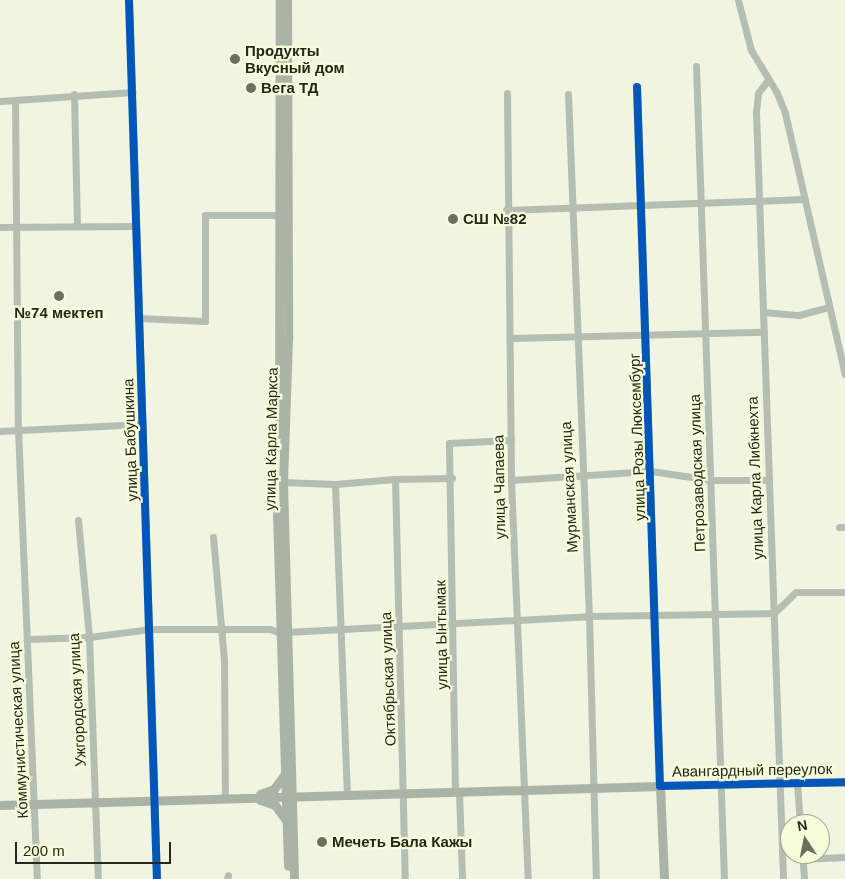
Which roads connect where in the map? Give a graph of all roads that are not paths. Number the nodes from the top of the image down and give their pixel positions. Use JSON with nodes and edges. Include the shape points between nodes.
{"nodes":[{"id":1,"x":129,"y":0,"type":"edge"},
{"id":2,"x":280,"y":0,"type":"edge"},
{"id":3,"x":287,"y":0,"type":"edge"},
{"id":4,"x":738,"y":0,"type":"edge"},
{"id":5,"x":696,"y":66,"type":"dead end"},
{"id":6,"x":768,"y":80,"type":"junction"},
{"id":7,"x":637,"y":87,"type":"dead end"},
{"id":8,"x":133,"y":92,"type":"junction"},
{"id":9,"x":74,"y":94,"type":"junction"},
{"id":10,"x":507,"y":94,"type":"dead end"},
{"id":11,"x":568,"y":94,"type":"dead end"},
{"id":12,"x":0,"y":100,"type":"edge"},
{"id":13,"x":15,"y":101,"type":"junction"},
{"id":14,"x":804,"y":199,"type":"junction"},
{"id":15,"x":759,"y":201,"type":"junction"},
{"id":16,"x":701,"y":203,"type":"junction"},
{"id":17,"x":643,"y":205,"type":"junction"},
{"id":18,"x":574,"y":208,"type":"junction"},
{"id":19,"x":506,"y":210,"type":"junction"},
{"id":20,"x":284,"y":215,"type":"junction"},
{"id":21,"x":16,"y":226,"type":"junction"},
{"id":22,"x":77,"y":226,"type":"junction"},
{"id":23,"x":136,"y":226,"type":"junction"},
{"id":24,"x":0,"y":227,"type":"edge"},
{"id":25,"x":829,"y":307,"type":"junction"},
{"id":26,"x":763,"y":312,"type":"junction"},
{"id":27,"x":139,"y":318,"type":"junction"},
{"id":28,"x":764,"y":332,"type":"junction"},
{"id":29,"x":706,"y":333,"type":"junction"},
{"id":30,"x":648,"y":335,"type":"junction"},
{"id":31,"x":577,"y":336,"type":"junction"},
{"id":32,"x":512,"y":338,"type":"junction"},
{"id":33,"x":845,"y":374,"type":"edge"},
{"id":34,"x":143,"y":424,"type":"junction"},
{"id":35,"x":18,"y":428,"type":"junction"},
{"id":36,"x":0,"y":431,"type":"edge"},
{"id":37,"x":511,"y":440,"type":"junction"},
{"id":38,"x":651,"y":471,"type":"junction"},
{"id":39,"x":582,"y":476,"type":"junction"},
{"id":40,"x":395,"y":478,"type":"junction"},
{"id":41,"x":452,"y":478,"type":"junction"},
{"id":42,"x":511,"y":480,"type":"junction"},
{"id":43,"x":711,"y":480,"type":"junction"},
{"id":44,"x":769,"y":480,"type":"junction"},
{"id":45,"x":283,"y":482,"type":"junction"},
{"id":46,"x":335,"y":484,"type":"junction"},
{"id":47,"x":78,"y":520,"type":"dead end"},
{"id":48,"x":213,"y":537,"type":"dead end"},
{"id":49,"x":845,"y":592,"type":"edge"},
{"id":50,"x":774,"y":613,"type":"junction"},
{"id":51,"x":657,"y":614,"type":"junction"},
{"id":52,"x":717,"y":614,"type":"junction"},
{"id":53,"x":589,"y":616,"type":"junction"},
{"id":54,"x":516,"y":620,"type":"junction"},
{"id":55,"x":455,"y":622,"type":"junction"},
{"id":56,"x":400,"y":624,"type":"junction"},
{"id":57,"x":152,"y":629,"type":"junction"},
{"id":58,"x":222,"y":629,"type":"junction"},
{"id":59,"x":339,"y":629,"type":"junction"},
{"id":60,"x":283,"y":633,"type":"junction"},
{"id":61,"x":89,"y":638,"type":"junction"},
{"id":62,"x":28,"y":639,"type":"junction"},
{"id":63,"x":285,"y":774,"type":"junction"},
{"id":64,"x":845,"y":782,"type":"edge"},
{"id":65,"x":781,"y":783,"type":"junction"},
{"id":66,"x":797,"y":783,"type":"junction"},
{"id":67,"x":721,"y":785,"type":"junction"},
{"id":68,"x":660,"y":786,"type":"junction"},
{"id":69,"x":593,"y":788,"type":"junction"},
{"id":70,"x":525,"y":790,"type":"junction"},
{"id":71,"x":457,"y":792,"type":"junction"},
{"id":72,"x":404,"y":793,"type":"junction"},
{"id":73,"x":289,"y":796,"type":"junction"},
{"id":74,"x":347,"y":796,"type":"junction"},
{"id":75,"x":225,"y":798,"type":"junction"},
{"id":76,"x":248,"y":798,"type":"junction"},
{"id":77,"x":154,"y":800,"type":"junction"},
{"id":78,"x":35,"y":804,"type":"junction"},
{"id":79,"x":96,"y":804,"type":"junction"},
{"id":80,"x":0,"y":805,"type":"edge"},
{"id":81,"x":799,"y":814,"type":"edge"},
{"id":82,"x":286,"y":822,"type":"junction"},
{"id":83,"x":830,"y":857,"type":"edge"},
{"id":84,"x":845,"y":857,"type":"edge"},
{"id":85,"x":803,"y":864,"type":"edge"},
{"id":86,"x":38,"y":879,"type":"edge"},
{"id":87,"x":98,"y":879,"type":"edge"},
{"id":88,"x":157,"y":879,"type":"edge"},
{"id":89,"x":288,"y":879,"type":"edge"},
{"id":90,"x":294,"y":879,"type":"edge"},
{"id":91,"x":405,"y":879,"type":"edge"},
{"id":92,"x":462,"y":879,"type":"edge"},
{"id":93,"x":528,"y":879,"type":"edge"},
{"id":94,"x":596,"y":879,"type":"edge"},
{"id":95,"x":664,"y":879,"type":"edge"},
{"id":96,"x":724,"y":879,"type":"edge"},
{"id":97,"x":783,"y":879,"type":"edge"},
{"id":98,"x":804,"y":879,"type":"edge"}],
"edges":[{"from":1,"to":8,"type":"street","name":"улица Бабушкина"},
{"from":2,"to":20,"type":"main road","name":"улица Карла Маркса"},
{"from":3,"to":20,"type":"main road","name":"улица Карла Маркса"},
{"from":4,"to":6,"type":"street","via":[[751,50]]},
{"from":5,"to":16,"type":"street","name":"Петрозаводская улица"},
{"from":6,"to":14,"type":"street","via":[[785,113]]},
{"from":6,"to":15,"type":"street","name":"улица Карла Либкнехта","via":[[758,93],[756,112]]},
{"from":7,"to":17,"type":"street","name":"улица Розы Люксембург"},
{"from":8,"to":9,"type":"street"},
{"from":8,"to":23,"type":"street","name":"улица Бабушкина"},
{"from":9,"to":13,"type":"street"},
{"from":9,"to":22,"type":"street"},
{"from":10,"to":19,"type":"street","name":"улица Чапаева"},
{"from":11,"to":18,"type":"street","name":"Мурманская улица"},
{"from":12,"to":13,"type":"street"},
{"from":13,"to":21,"type":"street","name":"Коммунистическая улица"},
{"from":14,"to":15,"type":"street"},
{"from":14,"to":25,"type":"street"},
{"from":15,"to":16,"type":"street"},
{"from":15,"to":26,"type":"street","name":"улица Карла Либкнехта"},
{"from":16,"to":17,"type":"street"},
{"from":16,"to":29,"type":"street","name":"Петрозаводская улица"},
{"from":17,"to":18,"type":"street"},
{"from":17,"to":30,"type":"street","name":"улица Розы Люксембург"},
{"from":18,"to":19,"type":"street"},
{"from":18,"to":31,"type":"street","name":"Мурманская улица"},
{"from":19,"to":32,"type":"street","name":"улица Чапаева"},
{"from":20,"to":27,"type":"street","via":[[203,217],[205,321]]},
{"from":20,"to":45,"type":"main road","name":"улица Карла Маркса"},
{"from":20,"to":60,"type":"main road","name":"улица Карла Маркса","via":[[277,483]]},
{"from":21,"to":22,"type":"street"},
{"from":21,"to":24,"type":"street"},
{"from":21,"to":35,"type":"street","name":"Коммунистическая улица"},
{"from":22,"to":23,"type":"street"},
{"from":23,"to":27,"type":"street","name":"улица Бабушкина"},
{"from":25,"to":26,"type":"street","via":[[799,314]]},
{"from":25,"to":33,"type":"street"},
{"from":26,"to":28,"type":"street","name":"улица Карла Либкнехта"},
{"from":27,"to":34,"type":"street","name":"улица Бабушкина"},
{"from":28,"to":29,"type":"street"},
{"from":28,"to":44,"type":"street","name":"улица Карла Либкнехта"},
{"from":29,"to":30,"type":"street"},
{"from":29,"to":43,"type":"street","name":"Петрозаводская улица"},
{"from":30,"to":31,"type":"street"},
{"from":30,"to":38,"type":"street","name":"улица Розы Люксембург"},
{"from":31,"to":32,"type":"street"},
{"from":31,"to":39,"type":"street","name":"Мурманская улица"},
{"from":32,"to":37,"type":"street","name":"улица Чапаева"},
{"from":34,"to":35,"type":"street"},
{"from":34,"to":57,"type":"street","name":"улица Бабушкина"},
{"from":35,"to":36,"type":"street"},
{"from":35,"to":62,"type":"street","name":"Коммунистическая улица"},
{"from":37,"to":41,"type":"street","name":"улица Ынтымак","via":[[449,443]]},
{"from":37,"to":42,"type":"street","name":"улица Чапаева"},
{"from":38,"to":39,"type":"street"},
{"from":38,"to":43,"type":"street"},
{"from":38,"to":51,"type":"street","name":"улица Розы Люксембург"},
{"from":39,"to":42,"type":"street"},
{"from":39,"to":53,"type":"street","name":"Мурманская улица"},
{"from":40,"to":41,"type":"street"},
{"from":40,"to":46,"type":"street"},
{"from":40,"to":56,"type":"street","name":"Октябрьская улица"},
{"from":41,"to":55,"type":"street","name":"улица Ынтымак"},
{"from":42,"to":54,"type":"street","name":"улица Чапаева"},
{"from":43,"to":44,"type":"street"},
{"from":43,"to":52,"type":"street","name":"Петрозаводская улица"},
{"from":44,"to":50,"type":"street","name":"улица Карла Либкнехта"},
{"from":45,"to":46,"type":"street"},
{"from":45,"to":60,"type":"main road","name":"улица Карла Маркса"},
{"from":46,"to":59,"type":"street"},
{"from":47,"to":61,"type":"street","name":"Ужгородская улица"},
{"from":48,"to":58,"type":"street"},
{"from":49,"to":50,"type":"street","via":[[796,592]]},
{"from":50,"to":52,"type":"street"},
{"from":50,"to":65,"type":"street","name":"улица Карла Либкнехта"},
{"from":51,"to":52,"type":"street"},
{"from":51,"to":53,"type":"street"},
{"from":51,"to":68,"type":"street","name":"улица Розы Люксембург"},
{"from":52,"to":67,"type":"street","name":"Петрозаводская улица"},
{"from":53,"to":54,"type":"street"},
{"from":53,"to":69,"type":"street","name":"Мурманская улица"},
{"from":54,"to":55,"type":"street"},
{"from":54,"to":70,"type":"street","name":"улица Чапаева"},
{"from":55,"to":56,"type":"street"},
{"from":55,"to":71,"type":"street","name":"улица Ынтымак"},
{"from":56,"to":59,"type":"street"},
{"from":56,"to":72,"type":"street","name":"Октябрьская улица"},
{"from":57,"to":58,"type":"street"},
{"from":57,"to":61,"type":"street"},
{"from":57,"to":77,"type":"street","name":"улица Бабушкина"},
{"from":58,"to":60,"type":"street","via":[[270,629]]},
{"from":58,"to":75,"type":"street"},
{"from":59,"to":60,"type":"street"},
{"from":59,"to":74,"type":"street"},
{"from":60,"to":63,"type":"main road","name":"улица Карла Маркса"},
{"from":60,"to":73,"type":"main road","name":"улица Карла Маркса"},
{"from":61,"to":62,"type":"street"},
{"from":61,"to":79,"type":"street","name":"Ужгородская улица"},
{"from":62,"to":78,"type":"street","name":"Коммунистическая улица"},
{"from":63,"to":73,"type":"main road","name":"улица Карла Маркса"},
{"from":63,"to":76,"type":"main road","via":[[274,789]]},
{"from":64,"to":66,"type":"street","name":"Авангардный переулок"},
{"from":65,"to":66,"type":"street","name":"Авангардный переулок"},
{"from":65,"to":67,"type":"street","name":"Авангардный переулок"},
{"from":65,"to":97,"type":"street","name":"улица Карла Либкнехта"},
{"from":66,"to":81,"type":"street"},
{"from":67,"to":68,"type":"street","name":"Авангардный переулок"},
{"from":67,"to":96,"type":"street","name":"Петрозаводская улица"},
{"from":68,"to":69,"type":"main road","name":"Авангардный переулок"},
{"from":68,"to":95,"type":"main road","name":"улица Розы Люксембург"},
{"from":69,"to":70,"type":"main road","name":"Авангардный переулок"},
{"from":69,"to":94,"type":"street","name":"Мурманская улица"},
{"from":70,"to":71,"type":"main road","name":"Авангардный переулок"},
{"from":70,"to":93,"type":"street","name":"улица Чапаева"},
{"from":71,"to":72,"type":"main road","name":"Авангардный переулок"},
{"from":71,"to":92,"type":"street","name":"улица Ынтымак"},
{"from":72,"to":74,"type":"main road","name":"Авангардный переулок"},
{"from":72,"to":91,"type":"street","name":"Октябрьская улица"},
{"from":73,"to":74,"type":"main road","name":"Авангардный переулок"},
{"from":73,"to":76,"type":"main road","name":"Авангардный переулок"},
{"from":73,"to":82,"type":"main road","name":"улица Карла Маркса"},
{"from":73,"to":90,"type":"main road","name":"улица Карла Маркса"},
{"from":75,"to":76,"type":"main road"},
{"from":75,"to":77,"type":"main road"},
{"from":76,"to":82,"type":"main road","via":[[275,804]]},
{"from":77,"to":79,"type":"main road"},
{"from":77,"to":88,"type":"street","name":"улица Бабушкина"},
{"from":78,"to":79,"type":"main road"},
{"from":78,"to":80,"type":"main road"},
{"from":78,"to":86,"type":"street","name":"Коммунистическая улица"},
{"from":79,"to":87,"type":"street","name":"Ужгородская улица"},
{"from":82,"to":89,"type":"main road","name":"улица Карла Маркса"},
{"from":83,"to":84,"type":"street"},
{"from":85,"to":98,"type":"street"}]}
